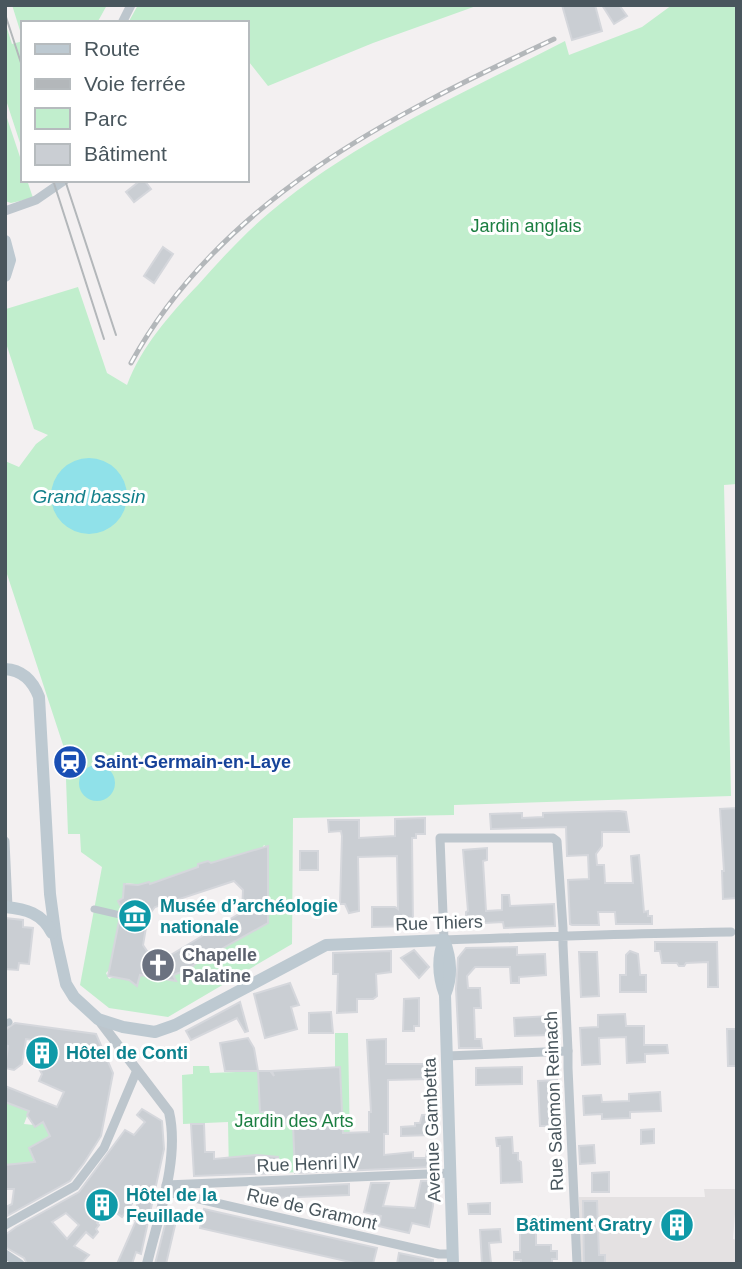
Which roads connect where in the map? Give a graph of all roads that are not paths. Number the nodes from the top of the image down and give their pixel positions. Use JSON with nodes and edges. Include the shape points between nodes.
{"nodes":[{"id":1,"x":131,"y":5,"type":"edge"},
{"id":2,"x":123,"y":21,"type":"edge"},
{"id":3,"x":62,"y":182,"type":"edge"},
{"id":4,"x":5,"y":211,"type":"edge"},
{"id":5,"x":5,"y":241,"type":"edge"},
{"id":6,"x":7,"y":272,"type":"edge"},
{"id":7,"x":5,"y":669,"type":"edge"},
{"id":8,"x":5,"y":841,"type":"edge"},
{"id":9,"x":5,"y":847,"type":"edge"},
{"id":10,"x":50,"y":894,"type":"junction"},
{"id":11,"x":7,"y":907,"type":"edge"},
{"id":12,"x":24,"y":909,"type":"junction"},
{"id":13,"x":94,"y":909,"type":"dead end"},
{"id":14,"x":120,"y":915,"type":"dead end"},
{"id":15,"x":731,"y":932,"type":"dead end"},
{"id":16,"x":563,"y":936,"type":"junction"},
{"id":17,"x":56,"y":939,"type":"junction"},
{"id":18,"x":444,"y":940,"type":"junction"},
{"id":19,"x":98,"y":1019,"type":"junction"},
{"id":20,"x":138,"y":1030,"type":"junction"},
{"id":21,"x":117,"y":1043,"type":"junction"},
{"id":22,"x":568,"y":1051,"type":"junction"},
{"id":23,"x":447,"y":1056,"type":"junction"},
{"id":24,"x":137,"y":1070,"type":"junction"},
{"id":25,"x":451,"y":1173,"type":"junction"},
{"id":26,"x":165,"y":1188,"type":"junction"},
{"id":27,"x":5,"y":1225,"type":"edge"},
{"id":28,"x":5,"y":1254,"type":"edge"},
{"id":29,"x":453,"y":1259,"type":"edge"},
{"id":30,"x":20,"y":1264,"type":"edge"},
{"id":31,"x":147,"y":1264,"type":"edge"},
{"id":32,"x":577,"y":1264,"type":"edge"}],
"edges":[{"from":1,"to":2,"type":"street"},
{"from":3,"to":4,"type":"street","via":[[36,200]]},
{"from":5,"to":6,"type":"main road"},
{"from":7,"to":10,"type":"main road","via":[[27,678],[40,702]]},
{"from":8,"to":9,"type":"street"},
{"from":9,"to":11,"type":"street"},
{"from":10,"to":12,"type":"main road","via":[[40,904]]},
{"from":10,"to":17,"type":"main road"},
{"from":11,"to":12,"type":"main road"},
{"from":12,"to":17,"type":"main road","via":[[42,918]]},
{"from":13,"to":14,"type":"street"},
{"from":15,"to":16,"type":"street","name":"Rue Thiers"},
{"from":16,"to":18,"type":"street","name":"Rue Thiers"},
{"from":16,"to":18,"type":"street","name":"Rue Salomon Reinach","via":[[557,841],[440,838]]},
{"from":16,"to":22,"type":"street","name":"Rue Salomon Reinach"},
{"from":17,"to":19,"type":"main road","via":[[66,984]]},
{"from":18,"to":20,"type":"main road","name":"Rue Thiers","via":[[326,945],[169,1028]]},
{"from":18,"to":23,"type":"main road","name":"Avenue Gambetta","via":[[438,954]]},
{"from":19,"to":20,"type":"main road"},
{"from":19,"to":21,"type":"street"},
{"from":20,"to":21,"type":"street"},
{"from":21,"to":24,"type":"street"},
{"from":22,"to":23,"type":"street"},
{"from":22,"to":32,"type":"street","name":"Rue Salomon Reinach"},
{"from":23,"to":25,"type":"main road","name":"Avenue Gambetta"},
{"from":24,"to":26,"type":"street","via":[[169,1112],[174,1130]]},
{"from":24,"to":27,"type":"street","via":[[104,1148],[75,1186]]},
{"from":25,"to":26,"type":"street","name":"Rue Henri IV"},
{"from":25,"to":29,"type":"main road","name":"Avenue Gambetta"},
{"from":26,"to":29,"type":"street","name":"Rue de Gramont"},
{"from":26,"to":31,"type":"street"},
{"from":28,"to":30,"type":"street"}]}
